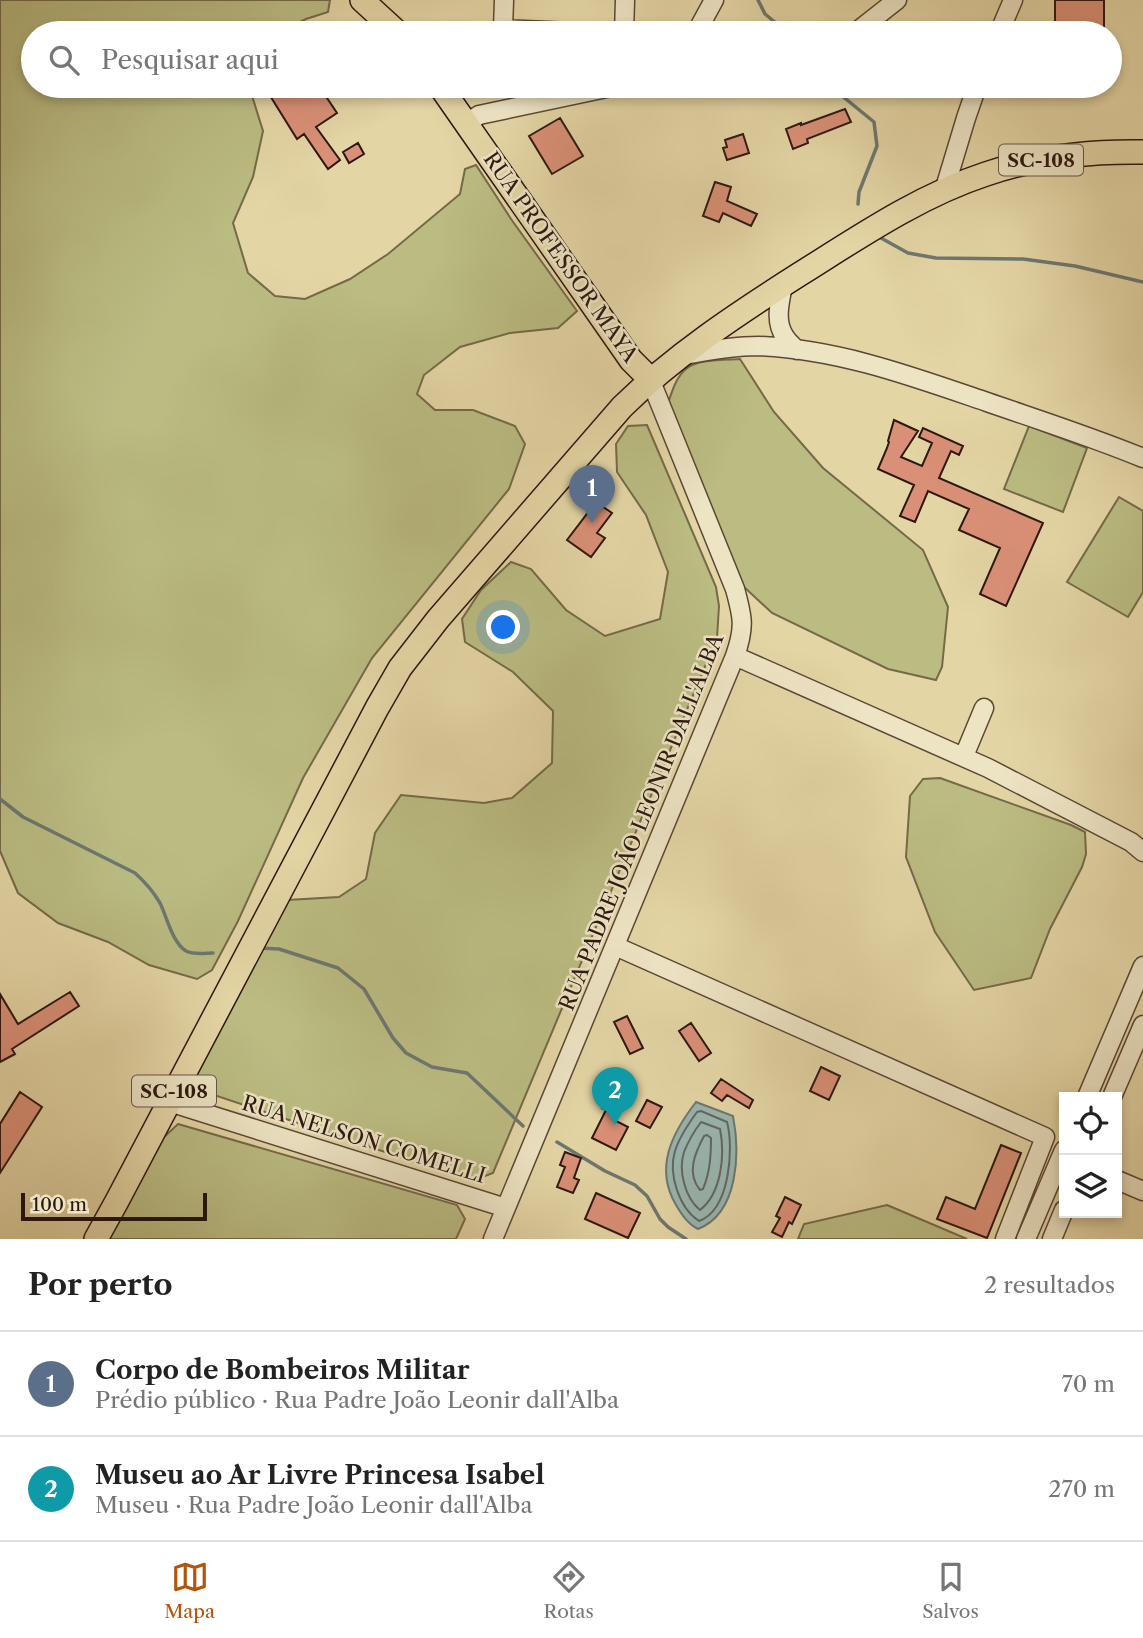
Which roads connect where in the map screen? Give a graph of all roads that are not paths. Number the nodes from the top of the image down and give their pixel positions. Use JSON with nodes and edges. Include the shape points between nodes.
{"nodes":[{"id":1,"x":362,"y":0,"type":"edge"},
{"id":2,"x":385,"y":0,"type":"edge"},
{"id":3,"x":504,"y":0,"type":"edge"},
{"id":4,"x":625,"y":0,"type":"edge"},
{"id":5,"x":714,"y":0,"type":"edge"},
{"id":6,"x":897,"y":0,"type":"edge"},
{"id":7,"x":1013,"y":0,"type":"edge"},
{"id":8,"x":385,"y":21,"type":"edge"},
{"id":9,"x":405,"y":21,"type":"edge"},
{"id":10,"x":503,"y":21,"type":"edge"},
{"id":11,"x":624,"y":21,"type":"edge"},
{"id":12,"x":703,"y":21,"type":"edge"},
{"id":13,"x":870,"y":21,"type":"edge"},
{"id":14,"x":1004,"y":21,"type":"edge"},
{"id":15,"x":452,"y":98,"type":"edge"},
{"id":16,"x":463,"y":98,"type":"edge"},
{"id":17,"x":564,"y":98,"type":"edge"},
{"id":18,"x":973,"y":98,"type":"edge"},
{"id":19,"x":473,"y":119,"type":"junction"},
{"id":20,"x":1143,"y":152,"type":"edge"},
{"id":21,"x":944,"y":191,"type":"junction"},
{"id":22,"x":783,"y":285,"type":"junction"},
{"id":23,"x":797,"y":350,"type":"junction"},
{"id":24,"x":678,"y":357,"type":"junction"},
{"id":25,"x":650,"y":379,"type":"junction"},
{"id":26,"x":1143,"y":458,"type":"edge"},
{"id":27,"x":735,"y":656,"type":"junction"},
{"id":28,"x":984,"y":708,"type":"dead end"},
{"id":29,"x":964,"y":757,"type":"junction"},
{"id":30,"x":1139,"y":846,"type":"edge"},
{"id":31,"x":615,"y":946,"type":"junction"},
{"id":32,"x":1143,"y":966,"type":"edge"},
{"id":33,"x":1143,"y":1025,"type":"edge"},
{"id":34,"x":1089,"y":1092,"type":"edge"},
{"id":35,"x":1114,"y":1092,"type":"edge"},
{"id":36,"x":169,"y":1102,"type":"junction"},
{"id":37,"x":1062,"y":1155,"type":"edge"},
{"id":38,"x":1122,"y":1182,"type":"edge"},
{"id":39,"x":1143,"y":1191,"type":"edge"},
{"id":40,"x":506,"y":1208,"type":"junction"},
{"id":41,"x":1061,"y":1218,"type":"edge"},
{"id":42,"x":96,"y":1239,"type":"edge"},
{"id":43,"x":493,"y":1239,"type":"edge"},
{"id":44,"x":1004,"y":1239,"type":"edge"},
{"id":45,"x":1026,"y":1239,"type":"edge"},
{"id":46,"x":1052,"y":1239,"type":"edge"}],
"edges":[{"from":1,"to":8,"type":"main road"},
{"from":2,"to":9,"type":"main road"},
{"from":3,"to":10,"type":"street"},
{"from":4,"to":11,"type":"street"},
{"from":5,"to":12,"type":"street"},
{"from":6,"to":13,"type":"street"},
{"from":7,"to":14,"type":"street"},
{"from":15,"to":19,"type":"main road","name":"RUA PROFESSOR MAYA"},
{"from":16,"to":19,"type":"main road","name":"RUA PROFESSOR MAYA"},
{"from":17,"to":19,"type":"street"},
{"from":18,"to":21,"type":"street"},
{"from":19,"to":25,"type":"main road","name":"RUA PROFESSOR MAYA","via":[[644,356]]},
{"from":20,"to":21,"type":"main road","number":"SC-108","via":[[1113,151],[1026,162]]},
{"from":21,"to":22,"type":"main road","number":"SC-108","via":[[877,226]]},
{"from":22,"to":23,"type":"street","via":[[779,322],[784,337]]},
{"from":22,"to":24,"type":"main road","number":"SC-108"},
{"from":23,"to":24,"type":"street","via":[[741,347]]},
{"from":23,"to":26,"type":"street","via":[[910,376]]},
{"from":24,"to":25,"type":"main road","number":"SC-108"},
{"from":25,"to":27,"type":"street","name":"RUA PADRE JOÃO LEONIR DALL'ALBA","via":[[735,589],[743,620]]},
{"from":25,"to":36,"type":"main road","number":"SC-108","via":[[599,430],[400,668]]},
{"from":27,"to":29,"type":"street"},
{"from":27,"to":31,"type":"street","name":"RUA PADRE JOÃO LEONIR DALL'ALBA"},
{"from":28,"to":29,"type":"street"},
{"from":29,"to":30,"type":"street"},
{"from":31,"to":40,"type":"street","name":"RUA PADRE JOÃO LEONIR DALL'ALBA"},
{"from":31,"to":44,"type":"street","via":[[1045,1137]]},
{"from":32,"to":34,"type":"street"},
{"from":33,"to":35,"type":"street"},
{"from":36,"to":40,"type":"street","name":"RUA NELSON COMELLI"},
{"from":36,"to":42,"type":"main road","number":"SC-108"},
{"from":37,"to":45,"type":"street"},
{"from":38,"to":39,"type":"street"},
{"from":40,"to":43,"type":"street","name":"RUA PADRE JOÃO LEONIR DALL'ALBA"},
{"from":41,"to":46,"type":"street"}]}
